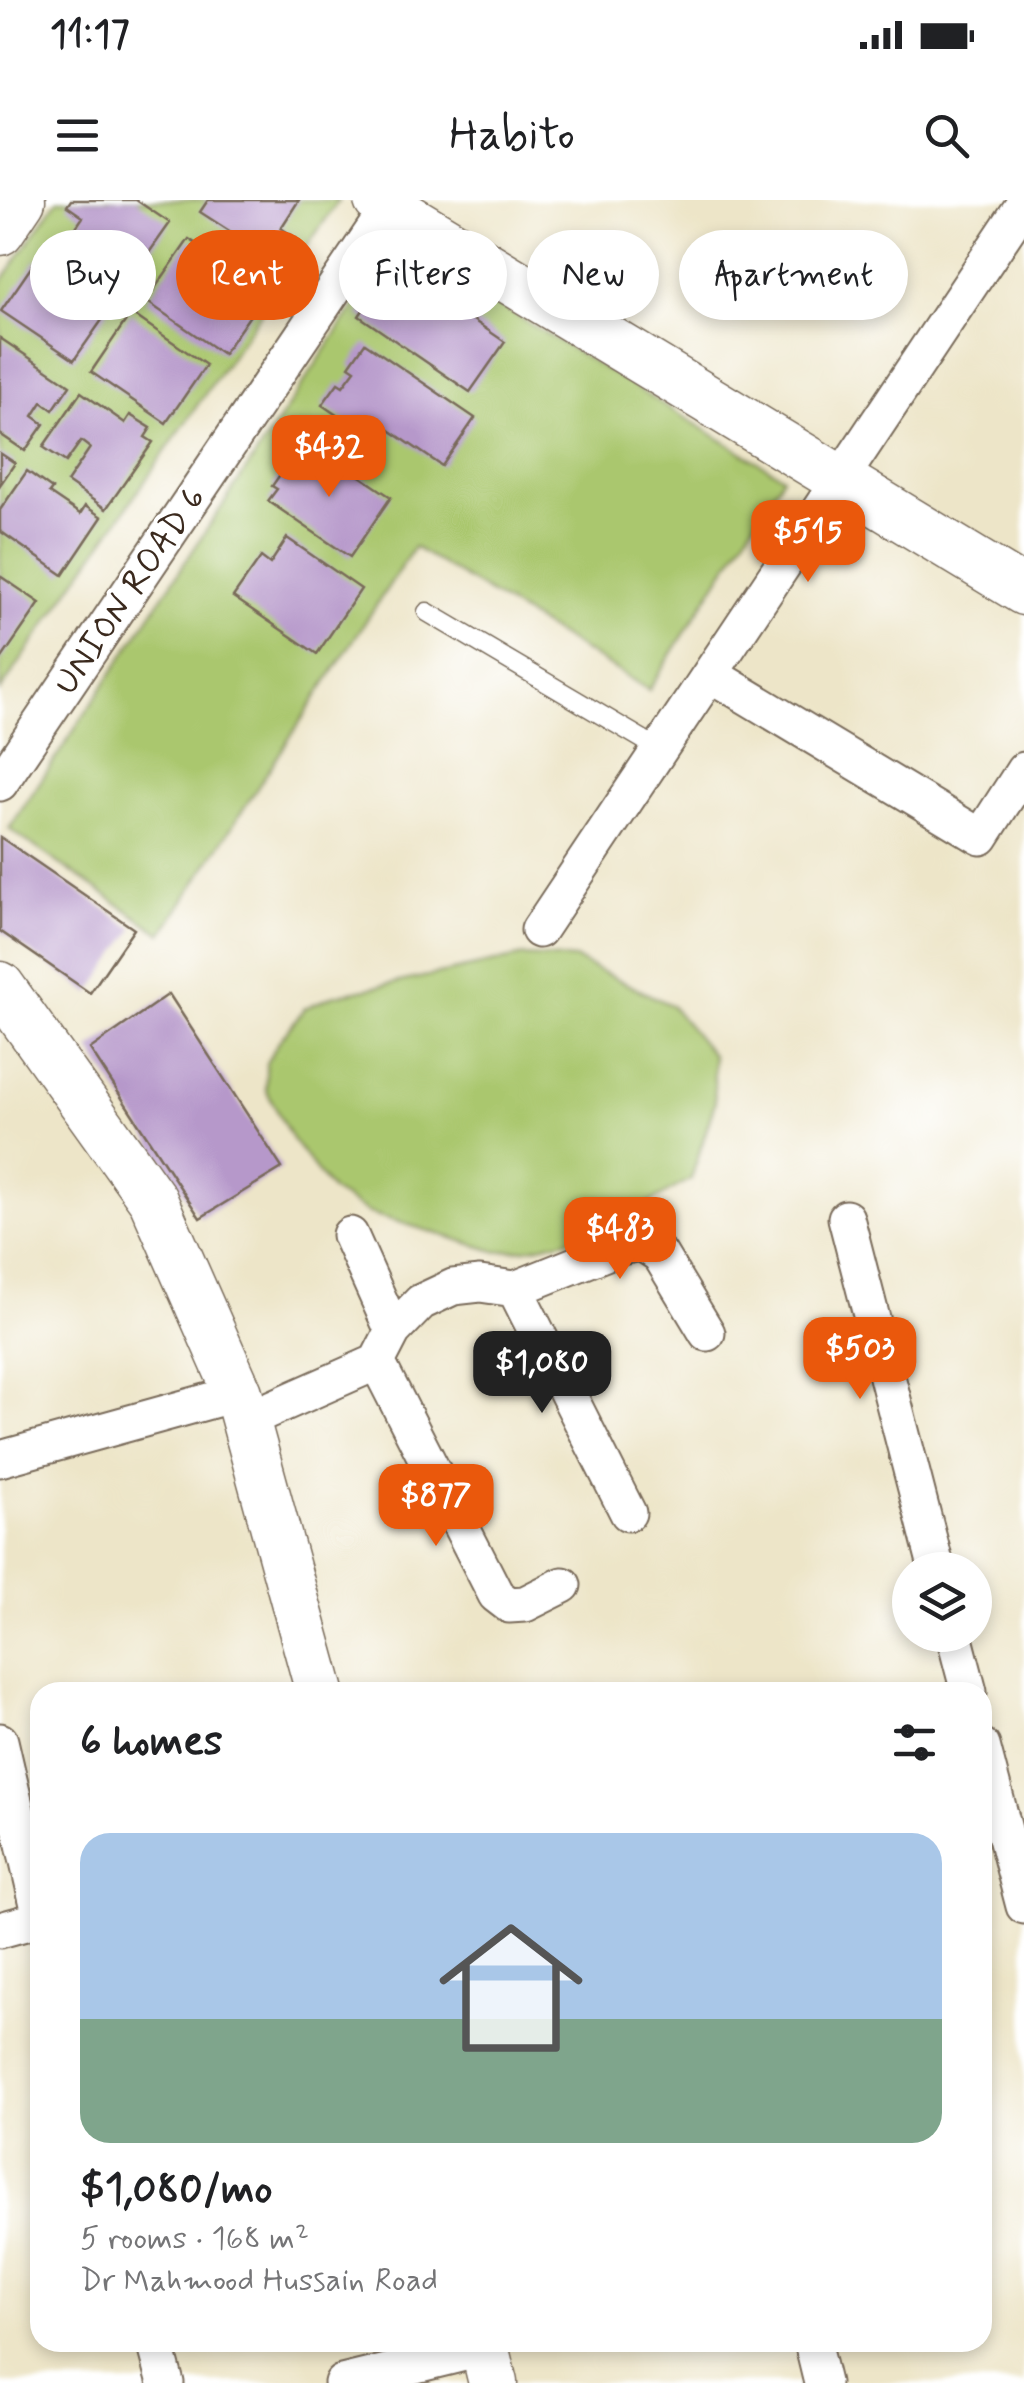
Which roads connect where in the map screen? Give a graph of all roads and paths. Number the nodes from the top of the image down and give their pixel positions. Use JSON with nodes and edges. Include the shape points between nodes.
{"nodes":[{"id":1,"x":21,"y":200,"type":"edge"},
{"id":2,"x":387,"y":202,"type":"edge"},
{"id":3,"x":1024,"y":204,"type":"edge"},
{"id":4,"x":0,"y":231,"type":"edge"},
{"id":5,"x":840,"y":480,"type":"junction"},
{"id":6,"x":1024,"y":591,"type":"edge"},
{"id":7,"x":427,"y":612,"type":"dead end"},
{"id":8,"x":710,"y":674,"type":"junction"},
{"id":9,"x":659,"y":750,"type":"junction"},
{"id":10,"x":1024,"y":770,"type":"edge"},
{"id":11,"x":0,"y":784,"type":"edge"},
{"id":12,"x":539,"y":930,"type":"dead end"},
{"id":13,"x":0,"y":986,"type":"edge"},
{"id":14,"x":846,"y":1218,"type":"dead end"},
{"id":15,"x":350,"y":1235,"type":"dead end"},
{"id":16,"x":515,"y":1289,"type":"junction"},
{"id":17,"x":706,"y":1333,"type":"dead end"},
{"id":18,"x":385,"y":1346,"type":"junction"},
{"id":19,"x":242,"y":1407,"type":"junction"},
{"id":20,"x":0,"y":1459,"type":"edge"},
{"id":21,"x":628,"y":1513,"type":"dead end"},
{"id":22,"x":932,"y":1552,"type":"edge"},
{"id":23,"x":563,"y":1585,"type":"dead end"},
{"id":24,"x":958,"y":1652,"type":"edge"},
{"id":25,"x":317,"y":1682,"type":"edge"},
{"id":26,"x":966,"y":1682,"type":"edge"},
{"id":27,"x":0,"y":1740,"type":"edge"},
{"id":28,"x":992,"y":1784,"type":"edge"},
{"id":29,"x":30,"y":1872,"type":"edge"},
{"id":30,"x":1024,"y":1906,"type":"edge"},
{"id":31,"x":30,"y":1920,"type":"edge"},
{"id":32,"x":0,"y":1930,"type":"edge"},
{"id":33,"x":158,"y":2352,"type":"edge"},
{"id":34,"x":814,"y":2352,"type":"edge"},
{"id":35,"x":487,"y":2358,"type":"edge"},
{"id":36,"x":166,"y":2383,"type":"edge"},
{"id":37,"x":342,"y":2383,"type":"edge"},
{"id":38,"x":822,"y":2383,"type":"edge"}],
"edges":[{"from":1,"to":4,"type":"main road"},
{"from":2,"to":5,"type":"main road"},
{"from":2,"to":11,"type":"street","name":"UNION ROAD 6"},
{"from":3,"to":5,"type":"street"},
{"from":5,"to":6,"type":"main road"},
{"from":5,"to":8,"type":"street"},
{"from":7,"to":9,"type":"lane"},
{"from":8,"to":9,"type":"street"},
{"from":8,"to":10,"type":"street","via":[[981,837]]},
{"from":9,"to":12,"type":"street"},
{"from":13,"to":19,"type":"main road","via":[[153,1200]]},
{"from":14,"to":22,"type":"street"},
{"from":15,"to":18,"type":"street"},
{"from":16,"to":17,"type":"street","via":[[642,1243],[660,1255]]},
{"from":16,"to":18,"type":"street","via":[[453,1287],[421,1302]]},
{"from":16,"to":21,"type":"street"},
{"from":18,"to":19,"type":"street"},
{"from":18,"to":23,"type":"street","via":[[496,1596],[509,1605],[525,1604]]},
{"from":19,"to":20,"type":"street"},
{"from":19,"to":25,"type":"main road"},
{"from":24,"to":26,"type":"street"},
{"from":27,"to":29,"type":"street"},
{"from":28,"to":30,"type":"street"},
{"from":31,"to":32,"type":"street"},
{"from":33,"to":36,"type":"street"},
{"from":34,"to":38,"type":"street"},
{"from":35,"to":37,"type":"street"}]}
